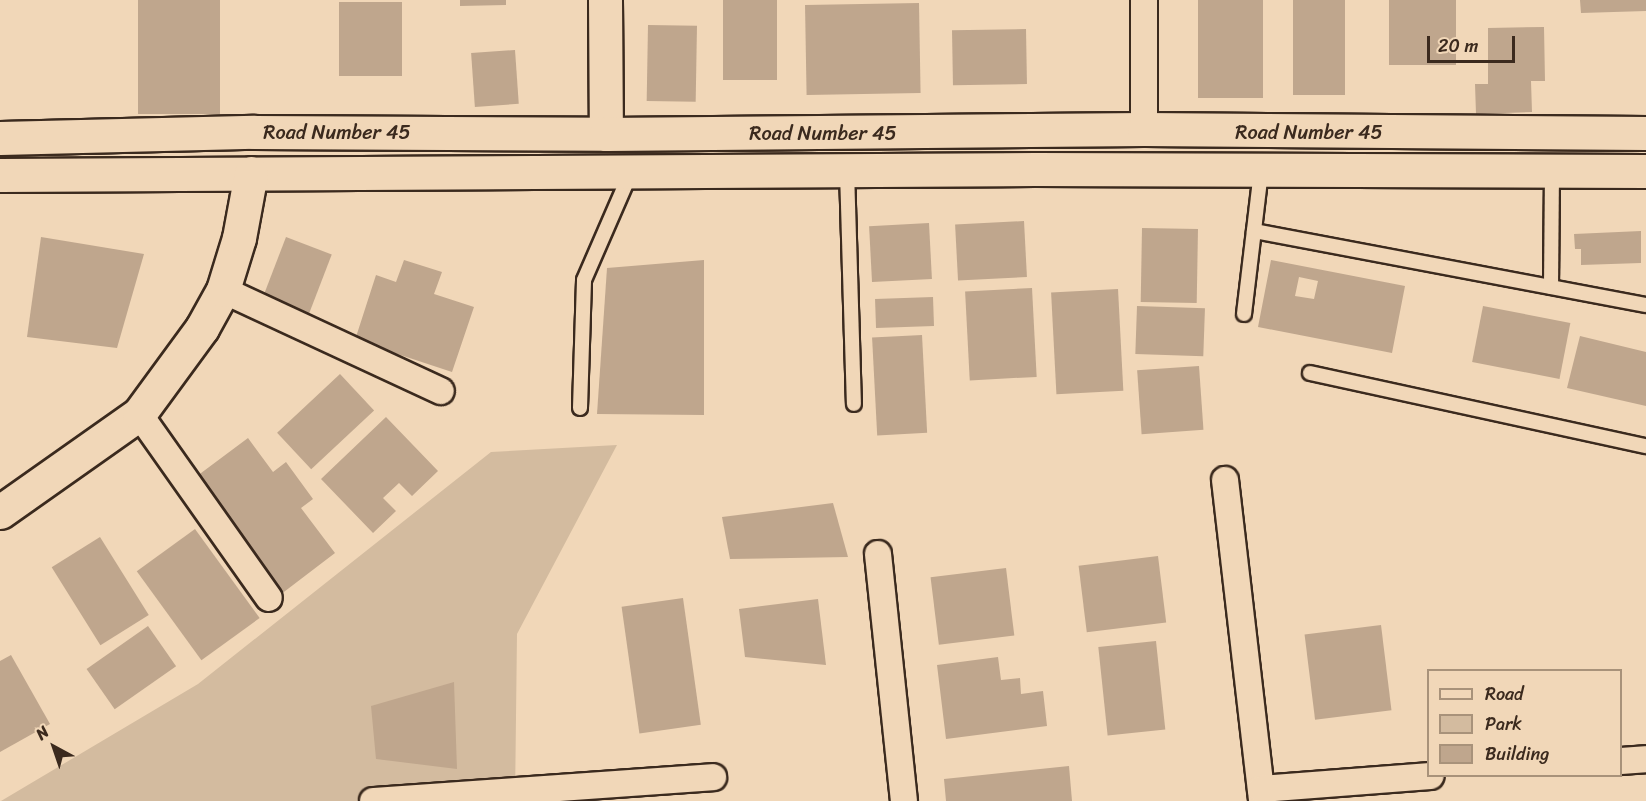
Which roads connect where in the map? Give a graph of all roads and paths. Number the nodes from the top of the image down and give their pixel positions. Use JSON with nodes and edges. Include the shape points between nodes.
{"nodes":[{"id":1,"x":605,"y":0,"type":"edge"},
{"id":2,"x":1144,"y":0,"type":"edge"},
{"id":3,"x":1144,"y":129,"type":"junction"},
{"id":4,"x":1646,"y":133,"type":"edge"},
{"id":5,"x":606,"y":134,"type":"junction"},
{"id":6,"x":0,"y":138,"type":"edge"},
{"id":7,"x":847,"y":171,"type":"junction"},
{"id":8,"x":1552,"y":171,"type":"junction"},
{"id":9,"x":1646,"y":171,"type":"edge"},
{"id":10,"x":1261,"y":172,"type":"junction"},
{"id":11,"x":251,"y":173,"type":"junction"},
{"id":12,"x":630,"y":174,"type":"junction"},
{"id":13,"x":0,"y":175,"type":"edge"},
{"id":14,"x":1254,"y":231,"type":"junction"},
{"id":15,"x":1551,"y":287,"type":"junction"},
{"id":16,"x":222,"y":290,"type":"junction"},
{"id":17,"x":1646,"y":305,"type":"edge"},
{"id":18,"x":1244,"y":314,"type":"dead end"},
{"id":19,"x":1310,"y":373,"type":"dead end"},
{"id":20,"x":441,"y":391,"type":"dead end"},
{"id":21,"x":854,"y":405,"type":"dead end"},
{"id":22,"x":580,"y":408,"type":"dead end"},
{"id":23,"x":139,"y":414,"type":"junction"},
{"id":24,"x":1646,"y":446,"type":"edge"},
{"id":25,"x":1225,"y":480,"type":"dead end"},
{"id":26,"x":0,"y":512,"type":"edge"},
{"id":27,"x":878,"y":554,"type":"dead end"},
{"id":28,"x":269,"y":598,"type":"dead end"},
{"id":29,"x":1646,"y":759,"type":"edge"},
{"id":30,"x":1622,"y":761,"type":"edge"},
{"id":31,"x":1427,"y":776,"type":"edge"},
{"id":32,"x":713,"y":777,"type":"dead end"},
{"id":33,"x":1261,"y":795,"type":"edge"},
{"id":34,"x":373,"y":801,"type":"edge"},
{"id":35,"x":904,"y":801,"type":"edge"}],
"edges":[{"from":1,"to":5,"type":"main road"},
{"from":2,"to":3,"type":"street"},
{"from":3,"to":4,"type":"main road","name":"Road Number 45"},
{"from":3,"to":5,"type":"main road","name":"Road Number 45"},
{"from":5,"to":6,"type":"main road","name":"Road Number 45","via":[[254,132]]},
{"from":7,"to":10,"type":"main road","name":"Road Number 45"},
{"from":7,"to":12,"type":"main road","name":"Road Number 45"},
{"from":7,"to":21,"type":"lane"},
{"from":8,"to":9,"type":"main road","name":"Road Number 45"},
{"from":8,"to":10,"type":"main road","name":"Road Number 45"},
{"from":8,"to":15,"type":"lane"},
{"from":10,"to":14,"type":"lane"},
{"from":11,"to":12,"type":"main road","name":"Road Number 45"},
{"from":11,"to":13,"type":"main road","name":"Road Number 45"},
{"from":11,"to":16,"type":"main road","via":[[238,238]]},
{"from":12,"to":22,"type":"lane","via":[[584,280]]},
{"from":14,"to":15,"type":"lane"},
{"from":14,"to":18,"type":"lane"},
{"from":15,"to":17,"type":"lane"},
{"from":16,"to":20,"type":"street"},
{"from":16,"to":23,"type":"main road","via":[[202,328]]},
{"from":19,"to":24,"type":"lane"},
{"from":23,"to":26,"type":"main road"},
{"from":23,"to":28,"type":"street"},
{"from":25,"to":33,"type":"street"},
{"from":27,"to":35,"type":"street"},
{"from":29,"to":30,"type":"street"},
{"from":31,"to":33,"type":"street"},
{"from":32,"to":34,"type":"street"}]}
